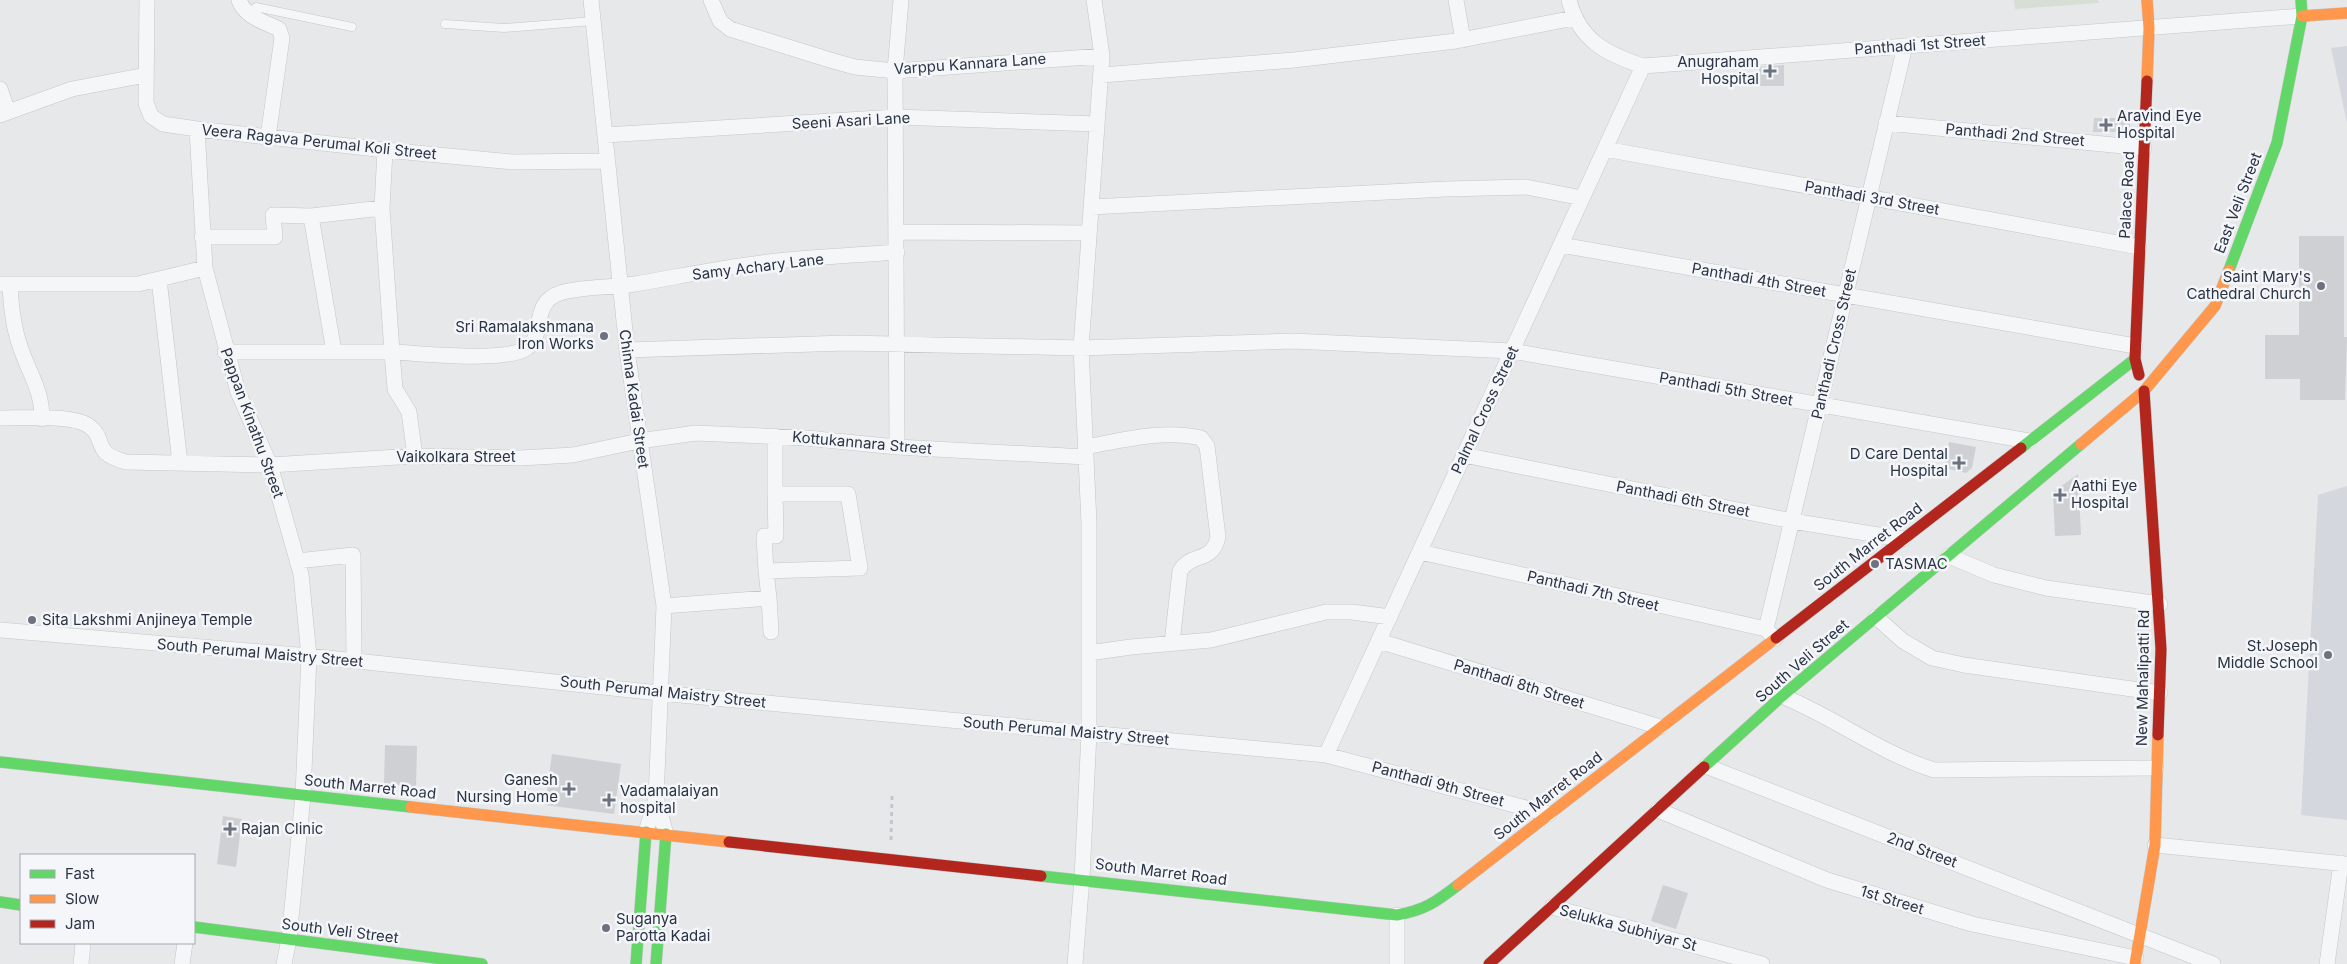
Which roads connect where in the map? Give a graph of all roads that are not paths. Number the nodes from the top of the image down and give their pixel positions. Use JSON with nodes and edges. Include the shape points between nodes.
{"nodes":[{"id":1,"x":147,"y":0,"type":"edge"},
{"id":2,"x":239,"y":0,"type":"edge"},
{"id":3,"x":591,"y":0,"type":"edge"},
{"id":4,"x":711,"y":0,"type":"edge"},
{"id":5,"x":902,"y":0,"type":"edge"},
{"id":6,"x":1094,"y":0,"type":"edge"},
{"id":7,"x":1456,"y":0,"type":"edge"},
{"id":8,"x":1570,"y":0,"type":"edge"},
{"id":9,"x":2147,"y":0,"type":"edge"},
{"id":10,"x":2301,"y":0,"type":"edge"},
{"id":11,"x":2347,"y":13,"type":"edge"},
{"id":12,"x":248,"y":14,"type":"junction"},
{"id":13,"x":2302,"y":16,"type":"junction"},
{"id":14,"x":1574,"y":18,"type":"junction"},
{"id":15,"x":593,"y":21,"type":"junction"},
{"id":16,"x":445,"y":24,"type":"dead end"},
{"id":17,"x":352,"y":27,"type":"dead end"},
{"id":18,"x":2149,"y":28,"type":"junction"},
{"id":19,"x":1463,"y":40,"type":"junction"},
{"id":20,"x":1905,"y":46,"type":"junction"},
{"id":21,"x":1102,"y":56,"type":"junction"},
{"id":22,"x":1643,"y":66,"type":"junction"},
{"id":23,"x":895,"y":71,"type":"junction"},
{"id":24,"x":146,"y":75,"type":"junction"},
{"id":25,"x":1101,"y":75,"type":"junction"},
{"id":26,"x":0,"y":89,"type":"edge"},
{"id":27,"x":4,"y":113,"type":"edge"},
{"id":28,"x":896,"y":116,"type":"junction"},
{"id":29,"x":1886,"y":123,"type":"junction"},
{"id":30,"x":1097,"y":124,"type":"junction"},
{"id":31,"x":197,"y":129,"type":"junction"},
{"id":32,"x":604,"y":135,"type":"junction"},
{"id":33,"x":268,"y":137,"type":"junction"},
{"id":34,"x":2144,"y":148,"type":"junction"},
{"id":35,"x":1605,"y":149,"type":"junction"},
{"id":36,"x":385,"y":150,"type":"junction"},
{"id":37,"x":607,"y":161,"type":"junction"},
{"id":38,"x":1582,"y":198,"type":"junction"},
{"id":39,"x":1869,"y":198,"type":"junction"},
{"id":40,"x":1091,"y":207,"type":"junction"},
{"id":41,"x":382,"y":208,"type":"junction"},
{"id":42,"x":311,"y":216,"type":"junction"},
{"id":43,"x":897,"y":232,"type":"junction"},
{"id":44,"x":1089,"y":233,"type":"junction"},
{"id":45,"x":202,"y":237,"type":"junction"},
{"id":46,"x":1561,"y":245,"type":"junction"},
{"id":47,"x":2139,"y":247,"type":"junction"},
{"id":48,"x":897,"y":252,"type":"junction"},
{"id":49,"x":205,"y":268,"type":"junction"},
{"id":50,"x":159,"y":279,"type":"junction"},
{"id":51,"x":5,"y":284,"type":"edge"},
{"id":52,"x":620,"y":286,"type":"junction"},
{"id":53,"x":1845,"y":295,"type":"junction"},
{"id":54,"x":895,"y":344,"type":"junction"},
{"id":55,"x":1081,"y":348,"type":"junction"},
{"id":56,"x":627,"y":350,"type":"junction"},
{"id":57,"x":1512,"y":351,"type":"junction"},
{"id":58,"x":225,"y":352,"type":"junction"},
{"id":59,"x":334,"y":352,"type":"junction"},
{"id":60,"x":392,"y":352,"type":"junction"},
{"id":61,"x":2135,"y":353,"type":"junction"},
{"id":62,"x":2144,"y":391,"type":"junction"},
{"id":63,"x":1819,"y":406,"type":"junction"},
{"id":64,"x":0,"y":418,"type":"edge"},
{"id":65,"x":42,"y":419,"type":"junction"},
{"id":66,"x":775,"y":436,"type":"junction"},
{"id":67,"x":639,"y":441,"type":"junction"},
{"id":68,"x":2029,"y":442,"type":"junction"},
{"id":69,"x":897,"y":447,"type":"junction"},
{"id":70,"x":1086,"y":452,"type":"junction"},
{"id":71,"x":1464,"y":455,"type":"junction"},
{"id":72,"x":415,"y":456,"type":"junction"},
{"id":73,"x":180,"y":463,"type":"junction"},
{"id":74,"x":270,"y":465,"type":"junction"},
{"id":75,"x":776,"y":494,"type":"junction"},
{"id":76,"x":1792,"y":521,"type":"junction"},
{"id":77,"x":1903,"y":539,"type":"junction"},
{"id":78,"x":1420,"y":552,"type":"junction"},
{"id":79,"x":1949,"y":556,"type":"junction"},
{"id":80,"x":297,"y":561,"type":"junction"},
{"id":81,"x":766,"y":571,"type":"junction"},
{"id":82,"x":768,"y":598,"type":"junction"},
{"id":83,"x":2160,"y":604,"type":"junction"},
{"id":84,"x":664,"y":606,"type":"junction"},
{"id":85,"x":1390,"y":617,"type":"junction"},
{"id":86,"x":1876,"y":617,"type":"junction"},
{"id":87,"x":0,"y":630,"type":"edge"},
{"id":88,"x":771,"y":632,"type":"dead end"},
{"id":89,"x":1770,"y":634,"type":"junction"},
{"id":90,"x":1379,"y":641,"type":"junction"},
{"id":91,"x":1172,"y":643,"type":"junction"},
{"id":92,"x":1089,"y":653,"type":"junction"},
{"id":93,"x":309,"y":656,"type":"junction"},
{"id":94,"x":354,"y":660,"type":"junction"},
{"id":95,"x":660,"y":692,"type":"junction"},
{"id":96,"x":2160,"y":693,"type":"junction"},
{"id":97,"x":1782,"y":696,"type":"junction"},
{"id":98,"x":1660,"y":727,"type":"junction"},
{"id":99,"x":1089,"y":733,"type":"junction"},
{"id":100,"x":1326,"y":755,"type":"junction"},
{"id":101,"x":0,"y":762,"type":"edge"},
{"id":102,"x":1706,"y":766,"type":"junction"},
{"id":103,"x":2156,"y":768,"type":"junction"},
{"id":104,"x":303,"y":795,"type":"junction"},
{"id":105,"x":656,"y":798,"type":"junction"},
{"id":106,"x":1658,"y":810,"type":"junction"},
{"id":107,"x":1549,"y":814,"type":"junction"},
{"id":108,"x":646,"y":832,"type":"junction"},
{"id":109,"x":666,"y":834,"type":"junction"},
{"id":110,"x":2155,"y":845,"type":"junction"},
{"id":111,"x":2344,"y":864,"type":"edge"},
{"id":112,"x":1082,"y":878,"type":"junction"},
{"id":113,"x":0,"y":902,"type":"edge"},
{"id":114,"x":20,"y":905,"type":"edge"},
{"id":115,"x":1552,"y":907,"type":"junction"},
{"id":116,"x":1397,"y":914,"type":"junction"},
{"id":117,"x":195,"y":927,"type":"edge"},
{"id":118,"x":2139,"y":933,"type":"junction"},
{"id":119,"x":289,"y":939,"type":"junction"},
{"id":120,"x":83,"y":944,"type":"edge"},
{"id":121,"x":185,"y":944,"type":"edge"},
{"id":122,"x":2135,"y":961,"type":"edge"},
{"id":123,"x":81,"y":964,"type":"edge"},
{"id":124,"x":182,"y":964,"type":"edge"},
{"id":125,"x":284,"y":964,"type":"edge"},
{"id":126,"x":482,"y":964,"type":"edge"},
{"id":127,"x":636,"y":964,"type":"edge"},
{"id":128,"x":656,"y":964,"type":"edge"},
{"id":129,"x":1075,"y":964,"type":"edge"},
{"id":130,"x":1397,"y":964,"type":"edge"},
{"id":131,"x":1489,"y":964,"type":"edge"},
{"id":132,"x":1762,"y":964,"type":"edge"},
{"id":133,"x":2213,"y":964,"type":"edge"},
{"id":134,"x":2326,"y":964,"type":"edge"}],
"edges":[{"from":1,"to":24,"type":"street","name":"Veera Ragava Perumal Koli Street"},
{"from":2,"to":12,"type":"street"},
{"from":3,"to":15,"type":"street","name":"Chinna Kadai Street"},
{"from":4,"to":23,"type":"street","name":"Varppu Kannara Lane","via":[[720,21],[730,28],[855,67]]},
{"from":5,"to":23,"type":"street"},
{"from":6,"to":21,"type":"street"},
{"from":7,"to":19,"type":"street"},
{"from":8,"to":14,"type":"street","name":"Panthadi 1st Street"},
{"from":9,"to":18,"type":"main road","name":"Palace Road"},
{"from":10,"to":13,"type":"main road","name":"East Veli Street"},
{"from":11,"to":13,"type":"main road"},
{"from":12,"to":17,"type":"lane","via":[[256,7]]},
{"from":12,"to":33,"type":"street","via":[[279,29],[282,38]]},
{"from":13,"to":18,"type":"street","name":"Panthadi 1st Street"},
{"from":13,"to":62,"type":"main road","name":"East Veli Street","via":[[2277,143],[2215,306]]},
{"from":14,"to":19,"type":"street"},
{"from":14,"to":22,"type":"street","name":"Panthadi 1st Street","via":[[1595,44],[1616,57]]},
{"from":15,"to":16,"type":"lane","via":[[504,28]]},
{"from":15,"to":32,"type":"street","name":"Chinna Kadai Street"},
{"from":18,"to":20,"type":"street","name":"Panthadi 1st Street"},
{"from":18,"to":34,"type":"main road","name":"Palace Road"},
{"from":19,"to":25,"type":"street","via":[[1294,60]]},
{"from":20,"to":22,"type":"street","name":"Panthadi 1st Street"},
{"from":20,"to":29,"type":"street","name":"Panthadi Cross Street"},
{"from":21,"to":23,"type":"street","name":"Varppu Kannara Lane"},
{"from":21,"to":25,"type":"street"},
{"from":22,"to":35,"type":"street","name":"Palmal Cross Street"},
{"from":23,"to":28,"type":"street"},
{"from":24,"to":27,"type":"street","via":[[72,89]]},
{"from":24,"to":31,"type":"street","name":"Veera Ragava Perumal Koli Street","via":[[146,103],[151,116],[163,124]]},
{"from":25,"to":30,"type":"street"},
{"from":26,"to":27,"type":"street"},
{"from":28,"to":30,"type":"street","name":"Seeni Asari Lane"},
{"from":28,"to":32,"type":"street","name":"Seeni Asari Lane"},
{"from":28,"to":43,"type":"street"},
{"from":29,"to":34,"type":"street","name":"Panthadi 2nd Street"},
{"from":29,"to":39,"type":"street","name":"Panthadi Cross Street"},
{"from":30,"to":40,"type":"street"},
{"from":31,"to":33,"type":"street","name":"Veera Ragava Perumal Koli Street"},
{"from":31,"to":45,"type":"street","name":"Pappan Kinathu Street"},
{"from":32,"to":37,"type":"street","name":"Chinna Kadai Street"},
{"from":33,"to":36,"type":"street","name":"Veera Ragava Perumal Koli Street"},
{"from":34,"to":47,"type":"main road","name":"Palace Road"},
{"from":35,"to":38,"type":"street","name":"Palmal Cross Street"},
{"from":35,"to":39,"type":"street","name":"Panthadi 3rd Street"},
{"from":36,"to":37,"type":"street","name":"Veera Ragava Perumal Koli Street","via":[[512,162]]},
{"from":36,"to":41,"type":"street"},
{"from":37,"to":52,"type":"street","name":"Chinna Kadai Street"},
{"from":38,"to":40,"type":"street","via":[[1526,187]]},
{"from":38,"to":46,"type":"street","name":"Palmal Cross Street"},
{"from":39,"to":47,"type":"street","name":"Panthadi 3rd Street"},
{"from":39,"to":53,"type":"street","name":"Panthadi Cross Street"},
{"from":40,"to":44,"type":"street"},
{"from":41,"to":42,"type":"street"},
{"from":41,"to":60,"type":"street"},
{"from":42,"to":45,"type":"street","via":[[273,215],[275,237]]},
{"from":42,"to":59,"type":"street"},
{"from":43,"to":44,"type":"street"},
{"from":43,"to":48,"type":"street"},
{"from":44,"to":55,"type":"street"},
{"from":45,"to":49,"type":"street","name":"Pappan Kinathu Street"},
{"from":46,"to":53,"type":"street","name":"Panthadi 4th Street"},
{"from":46,"to":57,"type":"street","name":"Palmal Cross Street"},
{"from":47,"to":61,"type":"main road","name":"Palace Road"},
{"from":48,"to":52,"type":"street","name":"Samy Achary Lane","via":[[775,261]]},
{"from":48,"to":54,"type":"street"},
{"from":49,"to":50,"type":"street"},
{"from":49,"to":58,"type":"street","name":"Pappan Kinathu Street"},
{"from":50,"to":51,"type":"street","via":[[138,284]]},
{"from":50,"to":73,"type":"street"},
{"from":51,"to":65,"type":"street","via":[[12,322],[42,401]]},
{"from":52,"to":56,"type":"street","name":"Chinna Kadai Street"},
{"from":52,"to":60,"type":"street","name":"Samy Achary Lane","via":[[554,296],[541,308],[535,337],[528,348],[515,354]]},
{"from":53,"to":61,"type":"street","name":"Panthadi 4th Street"},
{"from":53,"to":63,"type":"street","name":"Panthadi Cross Street"},
{"from":54,"to":55,"type":"street","name":"Panthadi 5th Street"},
{"from":54,"to":56,"type":"street","name":"Panthadi 5th Street"},
{"from":54,"to":69,"type":"street"},
{"from":55,"to":57,"type":"street","name":"Panthadi 5th Street","via":[[1292,341]]},
{"from":55,"to":70,"type":"street"},
{"from":56,"to":67,"type":"street","name":"Chinna Kadai Street"},
{"from":57,"to":63,"type":"street","name":"Panthadi 5th Street"},
{"from":57,"to":71,"type":"street","name":"Palmal Cross Street"},
{"from":58,"to":59,"type":"street","name":"Samy Achary Lane"},
{"from":58,"to":74,"type":"street","name":"Pappan Kinathu Street","via":[[238,392]]},
{"from":59,"to":60,"type":"street","name":"Samy Achary Lane"},
{"from":60,"to":72,"type":"street","via":[[395,389],[408,412]]},
{"from":61,"to":62,"type":"main road","name":"Palace Road"},
{"from":61,"to":68,"type":"main road","name":"South Marret Road"},
{"from":62,"to":79,"type":"main road","name":"South Veli Street"},
{"from":62,"to":83,"type":"main road","name":"New Mahalipatti Rd"},
{"from":63,"to":68,"type":"street","name":"Panthadi 5th Street"},
{"from":63,"to":76,"type":"street","name":"Panthadi Cross Street"},
{"from":64,"to":65,"type":"street"},
{"from":65,"to":73,"type":"street","name":"Vaikolkara Street","via":[[82,422],[90,426],[105,453],[112,458],[126,462]]},
{"from":66,"to":67,"type":"street","name":"Kottukannara Street","via":[[696,433]]},
{"from":66,"to":69,"type":"street","name":"Kottukannara Street"},
{"from":66,"to":75,"type":"street"},
{"from":67,"to":72,"type":"street","name":"Vaikolkara Street","via":[[573,455],[520,458]]},
{"from":67,"to":84,"type":"street","name":"Chinna Kadai Street"},
{"from":68,"to":77,"type":"main road","name":"South Marret Road"},
{"from":69,"to":70,"type":"street","name":"Kottukannara Street"},
{"from":70,"to":91,"type":"street","name":"Kottukannara Street","via":[[1179,433],[1202,438],[1207,446],[1218,537],[1216,548],[1211,553],[1185,563],[1180,571]]},
{"from":70,"to":92,"type":"street"},
{"from":71,"to":76,"type":"street","name":"Panthadi 6th Street"},
{"from":71,"to":78,"type":"street","name":"Palmal Cross Street"},
{"from":72,"to":74,"type":"street","name":"Vaikolkara Street"},
{"from":73,"to":74,"type":"street","name":"Vaikolkara Street"},
{"from":74,"to":80,"type":"street","name":"Pappan Kinathu Street"},
{"from":75,"to":81,"type":"street","via":[[776,536],[764,536]]},
{"from":75,"to":81,"type":"street","via":[[848,494],[860,568]]},
{"from":76,"to":77,"type":"street","name":"Panthadi 6th Street"},
{"from":76,"to":89,"type":"street","name":"Panthadi Cross Street"},
{"from":77,"to":89,"type":"main road","name":"South Marret Road"},
{"from":78,"to":85,"type":"street","name":"Palmal Cross Street"},
{"from":78,"to":89,"type":"street","name":"Panthadi 7th Street"},
{"from":79,"to":83,"type":"street","via":[[1994,575],[2038,586]]},
{"from":79,"to":86,"type":"main road","name":"South Veli Street"},
{"from":80,"to":93,"type":"street","name":"Pappan Kinathu Street"},
{"from":80,"to":94,"type":"street","via":[[353,555]]},
{"from":81,"to":82,"type":"street"},
{"from":82,"to":84,"type":"street"},
{"from":82,"to":88,"type":"street"},
{"from":83,"to":96,"type":"main road","name":"New Mahalipatti Rd"},
{"from":84,"to":95,"type":"street","name":"Chinna Kadai Street"},
{"from":85,"to":90,"type":"street","name":"Palmal Cross Street"},
{"from":85,"to":91,"type":"street","via":[[1326,612],[1210,640]]},
{"from":86,"to":96,"type":"street","via":[[1916,650],[1932,658]]},
{"from":86,"to":97,"type":"main road","name":"South Veli Street"},
{"from":87,"to":93,"type":"street","name":"South Perumal Maistry Street"},
{"from":89,"to":98,"type":"main road","name":"South Marret Road"},
{"from":90,"to":98,"type":"street","name":"Panthadi 8th Street"},
{"from":90,"to":100,"type":"street","name":"Palmal Cross Street"},
{"from":91,"to":92,"type":"street"},
{"from":92,"to":99,"type":"street"},
{"from":93,"to":94,"type":"street","name":"South Perumal Maistry Street"},
{"from":93,"to":104,"type":"street","name":"Pappan Kinathu Street"},
{"from":94,"to":95,"type":"street","name":"South Perumal Maistry Street"},
{"from":95,"to":99,"type":"street","name":"South Perumal Maistry Street"},
{"from":95,"to":105,"type":"street","name":"Chinna Kadai Street"},
{"from":96,"to":103,"type":"main road","name":"New Mahalipatti Rd"},
{"from":97,"to":102,"type":"main road","name":"South Veli Street"},
{"from":97,"to":103,"type":"street","via":[[1805,705],[1911,763],[1934,770]]},
{"from":98,"to":107,"type":"main road","name":"South Marret Road"},
{"from":99,"to":100,"type":"street","name":"South Perumal Maistry Street"},
{"from":99,"to":112,"type":"street"},
{"from":100,"to":107,"type":"street","name":"Panthadi 9th Street"},
{"from":101,"to":104,"type":"main road","name":"South Marret Road"},
{"from":102,"to":106,"type":"main road","name":"South Veli Street"},
{"from":102,"to":118,"type":"street","name":"2nd Street"},
{"from":103,"to":110,"type":"main road","name":"New Mahalipatti Rd"},
{"from":104,"to":108,"type":"main road","name":"South Marret Road"},
{"from":104,"to":119,"type":"street","name":"Pappan Kinathu Street"},
{"from":105,"to":108,"type":"street","name":"Chinna Kadai Street"},
{"from":105,"to":109,"type":"street","name":"Chinna Kadai Street"},
{"from":106,"to":115,"type":"main road","name":"South Veli Street"},
{"from":106,"to":122,"type":"street","name":"1st Street","via":[[1827,880],[1972,924]]},
{"from":107,"to":116,"type":"main road","name":"South Marret Road","via":[[1432,905]]},
{"from":108,"to":109,"type":"main road","name":"South Marret Road"},
{"from":108,"to":127,"type":"main road"},
{"from":109,"to":112,"type":"main road","name":"South Marret Road"},
{"from":109,"to":128,"type":"main road"},
{"from":110,"to":111,"type":"street"},
{"from":110,"to":118,"type":"main road","name":"New Mahalipatti Rd"},
{"from":111,"to":134,"type":"street"},
{"from":112,"to":116,"type":"main road","name":"South Marret Road"},
{"from":112,"to":129,"type":"street"},
{"from":113,"to":114,"type":"main road"},
{"from":115,"to":131,"type":"main road","name":"South Veli Street"},
{"from":115,"to":132,"type":"street","name":"Selukka Subhiyar St"},
{"from":116,"to":130,"type":"street"},
{"from":117,"to":119,"type":"main road","name":"South Veli Street"},
{"from":118,"to":122,"type":"main road","name":"New Mahalipatti Rd"},
{"from":118,"to":133,"type":"street","name":"2nd Street"},
{"from":119,"to":125,"type":"street","name":"Pappan Kinathu Street"},
{"from":119,"to":126,"type":"main road","name":"South Veli Street"},
{"from":120,"to":123,"type":"street"},
{"from":121,"to":124,"type":"street"}]}
